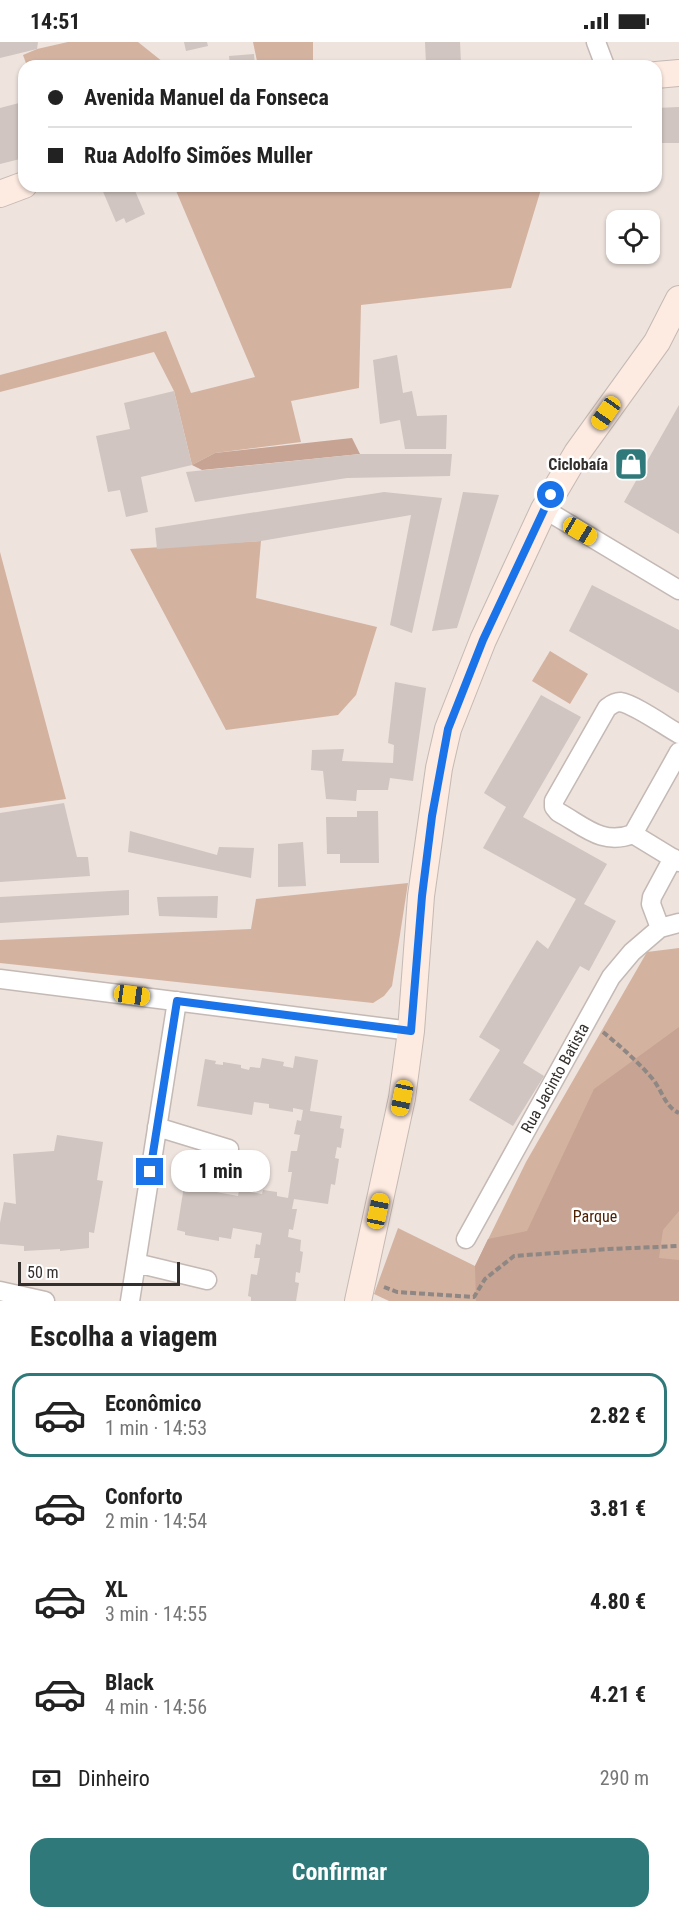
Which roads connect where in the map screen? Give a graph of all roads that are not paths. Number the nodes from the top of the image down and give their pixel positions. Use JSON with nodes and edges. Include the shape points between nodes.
{"nodes":[{"id":1,"x":596,"y":42,"type":"edge"},
{"id":2,"x":603,"y":60,"type":"edge"},
{"id":3,"x":679,"y":73,"type":"edge"},
{"id":4,"x":662,"y":74,"type":"edge"},
{"id":5,"x":18,"y":187,"type":"edge"},
{"id":6,"x":0,"y":194,"type":"edge"},
{"id":7,"x":679,"y":299,"type":"edge"},
{"id":8,"x":543,"y":509,"type":"junction"},
{"id":9,"x":678,"y":587,"type":"edge"},
{"id":10,"x":679,"y":734,"type":"edge"},
{"id":11,"x":679,"y":752,"type":"edge"},
{"id":12,"x":633,"y":834,"type":"junction"},
{"id":13,"x":676,"y":860,"type":"edge"},
{"id":14,"x":679,"y":923,"type":"edge"},
{"id":15,"x":660,"y":928,"type":"junction"},
{"id":16,"x":0,"y":979,"type":"edge"},
{"id":17,"x":177,"y":1001,"type":"junction"},
{"id":18,"x":411,"y":1031,"type":"junction"},
{"id":19,"x":158,"y":1127,"type":"junction"},
{"id":20,"x":229,"y":1149,"type":"dead end"},
{"id":21,"x":466,"y":1239,"type":"dead end"},
{"id":22,"x":136,"y":1263,"type":"junction"},
{"id":23,"x":207,"y":1280,"type":"dead end"},
{"id":24,"x":361,"y":1289,"type":"edge"},
{"id":25,"x":0,"y":1291,"type":"edge"},
{"id":26,"x":45,"y":1301,"type":"edge"},
{"id":27,"x":130,"y":1301,"type":"edge"}],
"edges":[{"from":1,"to":2,"type":"street"},
{"from":3,"to":4,"type":"street"},
{"from":5,"to":6,"type":"street"},
{"from":7,"to":8,"type":"street","via":[[657,342],[577,453]]},
{"from":8,"to":9,"type":"street"},
{"from":8,"to":18,"type":"street","via":[[483,640],[448,729],[422,896]]},
{"from":10,"to":12,"type":"street","via":[[629,705],[615,703],[607,708],[554,801],[558,812],[602,837]]},
{"from":11,"to":12,"type":"street"},
{"from":12,"to":13,"type":"street"},
{"from":13,"to":15,"type":"street","via":[[652,897]]},
{"from":14,"to":15,"type":"street","name":"Rua Jacinto Batista"},
{"from":15,"to":21,"type":"street","name":"Rua Jacinto Batista","via":[[611,977]]},
{"from":16,"to":17,"type":"street"},
{"from":17,"to":18,"type":"street"},
{"from":17,"to":19,"type":"street"},
{"from":18,"to":24,"type":"street","via":[[402,1098]]},
{"from":19,"to":20,"type":"street"},
{"from":19,"to":22,"type":"street"},
{"from":22,"to":23,"type":"street"},
{"from":22,"to":27,"type":"street"},
{"from":25,"to":26,"type":"street"}]}
